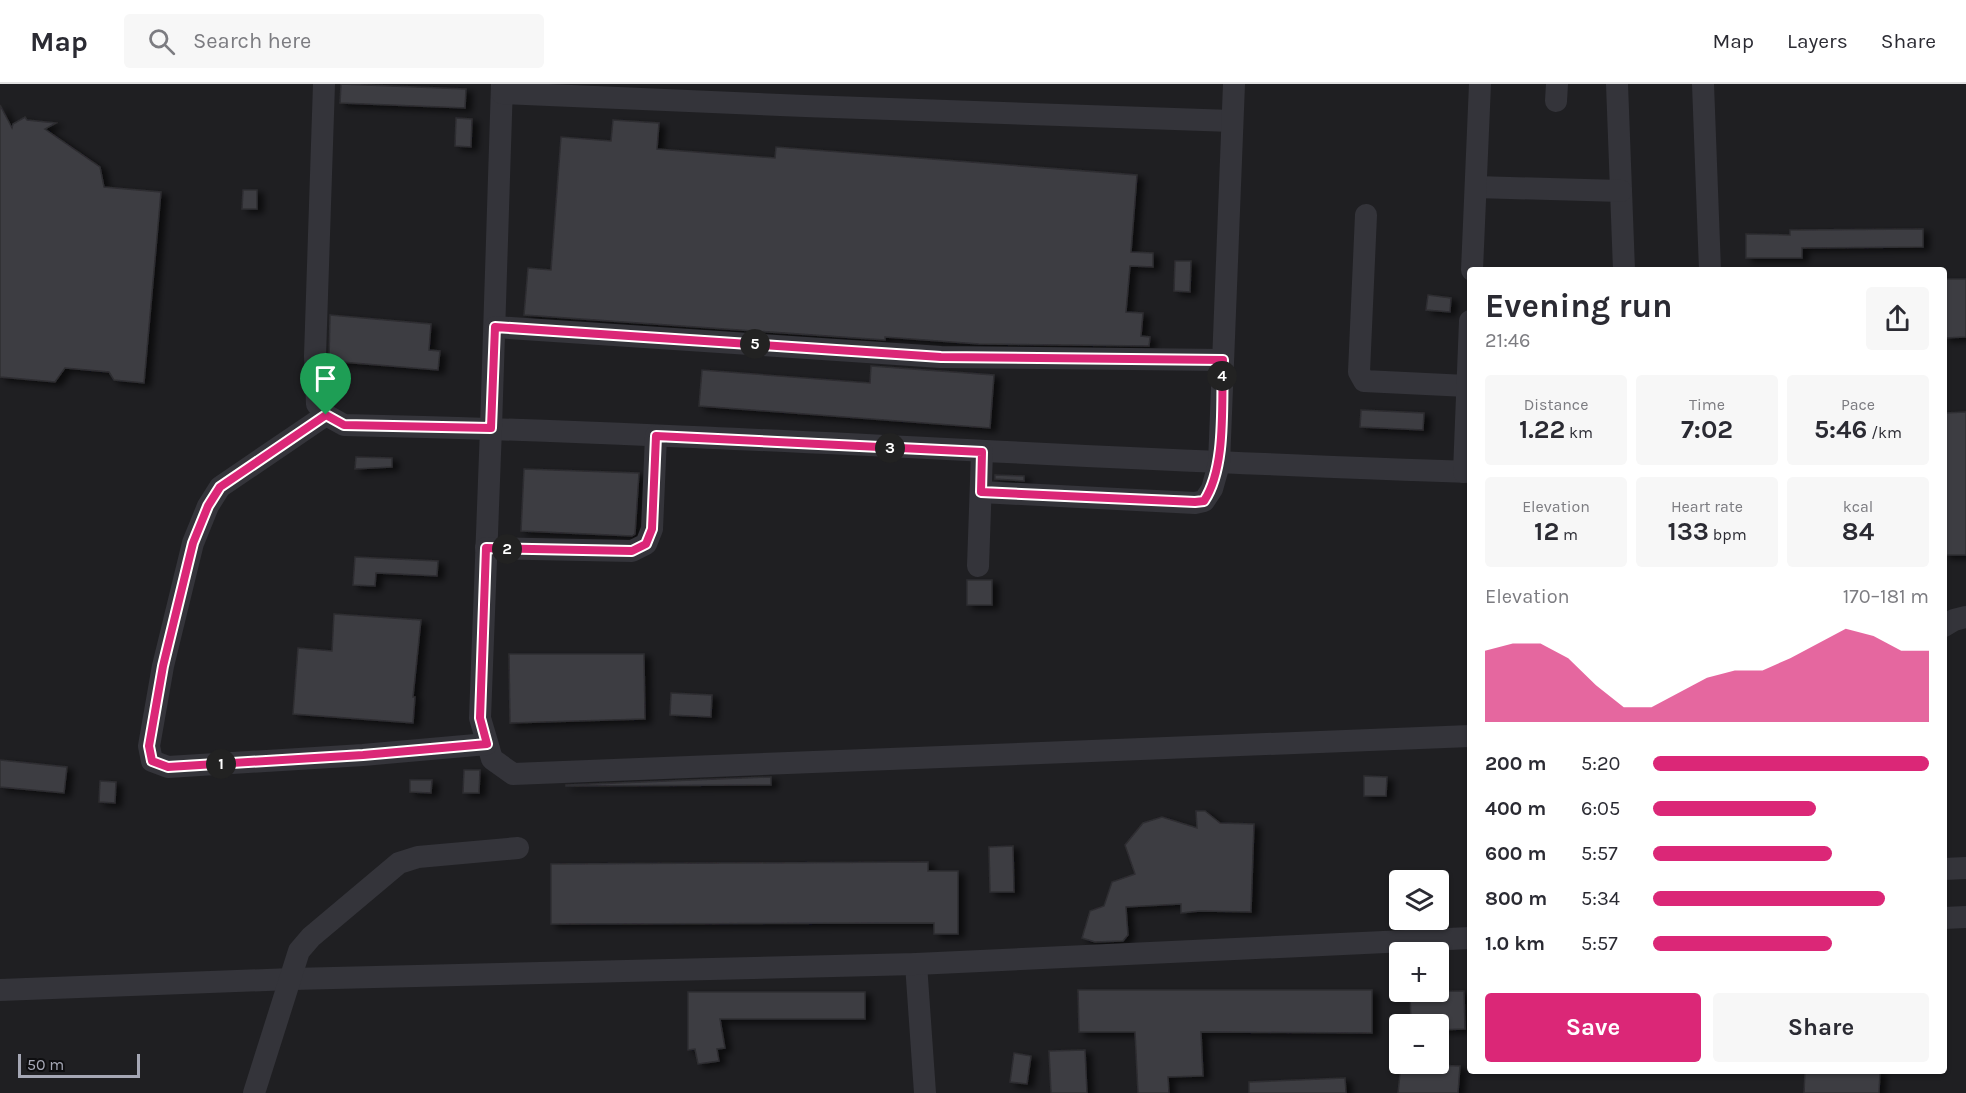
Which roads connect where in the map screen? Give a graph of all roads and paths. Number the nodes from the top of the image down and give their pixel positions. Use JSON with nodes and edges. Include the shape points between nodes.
{"nodes":[{"id":1,"x":324,"y":84,"type":"edge"},
{"id":2,"x":1234,"y":84,"type":"edge"},
{"id":3,"x":1480,"y":84,"type":"edge"},
{"id":4,"x":1617,"y":84,"type":"edge"},
{"id":5,"x":1703,"y":84,"type":"edge"},
{"id":6,"x":502,"y":88,"type":"edge"},
{"id":7,"x":1232,"y":121,"type":"junction"},
{"id":8,"x":1476,"y":187,"type":"junction"},
{"id":9,"x":1622,"y":191,"type":"junction"},
{"id":10,"x":1366,"y":214,"type":"dead end"},
{"id":11,"x":1472,"y":267,"type":"edge"},
{"id":12,"x":1624,"y":267,"type":"edge"},
{"id":13,"x":1710,"y":267,"type":"edge"},
{"id":14,"x":495,"y":327,"type":"junction"},
{"id":15,"x":1223,"y":360,"type":"junction"},
{"id":16,"x":1467,"y":386,"type":"joint"},
{"id":17,"x":326,"y":415,"type":"junction"},
{"id":18,"x":491,"y":428,"type":"junction"},
{"id":19,"x":656,"y":436,"type":"junction"},
{"id":20,"x":982,"y":452,"type":"junction"},
{"id":21,"x":1219,"y":464,"type":"junction"},
{"id":22,"x":1467,"y":472,"type":"edge"},
{"id":23,"x":981,"y":492,"type":"junction"},
{"id":24,"x":486,"y":548,"type":"junction"},
{"id":25,"x":978,"y":566,"type":"dead end"},
{"id":26,"x":1467,"y":736,"type":"edge"},
{"id":27,"x":487,"y":744,"type":"junction"},
{"id":28,"x":518,"y":848,"type":"dead end"},
{"id":29,"x":1966,"y":868,"type":"edge"},
{"id":30,"x":1947,"y":869,"type":"edge"},
{"id":31,"x":1966,"y":917,"type":"edge"},
{"id":32,"x":1947,"y":918,"type":"edge"},
{"id":33,"x":1467,"y":938,"type":"edge"},
{"id":34,"x":916,"y":964,"type":"junction"},
{"id":35,"x":292,"y":979,"type":"junction"},
{"id":36,"x":0,"y":990,"type":"edge"},
{"id":37,"x":254,"y":1093,"type":"edge"},
{"id":38,"x":925,"y":1093,"type":"edge"}],
"edges":[{"from":1,"to":17,"type":"street","via":[[315,356],[317,404]]},
{"from":2,"to":7,"type":"street"},
{"from":3,"to":8,"type":"street"},
{"from":4,"to":9,"type":"street"},
{"from":5,"to":13,"type":"street"},
{"from":6,"to":7,"type":"street","via":[[805,106]]},
{"from":6,"to":14,"type":"street"},
{"from":7,"to":15,"type":"street"},
{"from":8,"to":9,"type":"street"},
{"from":8,"to":11,"type":"street"},
{"from":9,"to":12,"type":"street"},
{"from":10,"to":16,"type":"street","via":[[1359,372],[1364,381]]},
{"from":14,"to":15,"type":"street","via":[[941,357]]},
{"from":14,"to":18,"type":"street"},
{"from":15,"to":21,"type":"street"},
{"from":16,"to":22,"type":"street"},
{"from":17,"to":18,"type":"street","via":[[344,425]]},
{"from":17,"to":27,"type":"street","via":[[220,487],[208,506],[193,543],[163,666],[149,746],[152,761],[168,767]]},
{"from":18,"to":19,"type":"street"},
{"from":18,"to":24,"type":"street"},
{"from":19,"to":20,"type":"street"},
{"from":19,"to":24,"type":"street","via":[[652,529],[646,544],[632,551]]},
{"from":20,"to":21,"type":"street"},
{"from":20,"to":23,"type":"street"},
{"from":21,"to":22,"type":"street"},
{"from":21,"to":23,"type":"street","via":[[1204,501]]},
{"from":23,"to":25,"type":"street"},
{"from":24,"to":27,"type":"street","via":[[480,718]]},
{"from":26,"to":27,"type":"street","via":[[513,774],[492,759]]},
{"from":28,"to":35,"type":"street","via":[[418,856],[399,863],[311,937],[299,951]]},
{"from":29,"to":30,"type":"street"},
{"from":31,"to":32,"type":"street"},
{"from":33,"to":34,"type":"street"},
{"from":34,"to":35,"type":"street"},
{"from":34,"to":38,"type":"street"},
{"from":35,"to":36,"type":"street"},
{"from":35,"to":37,"type":"street"}]}
